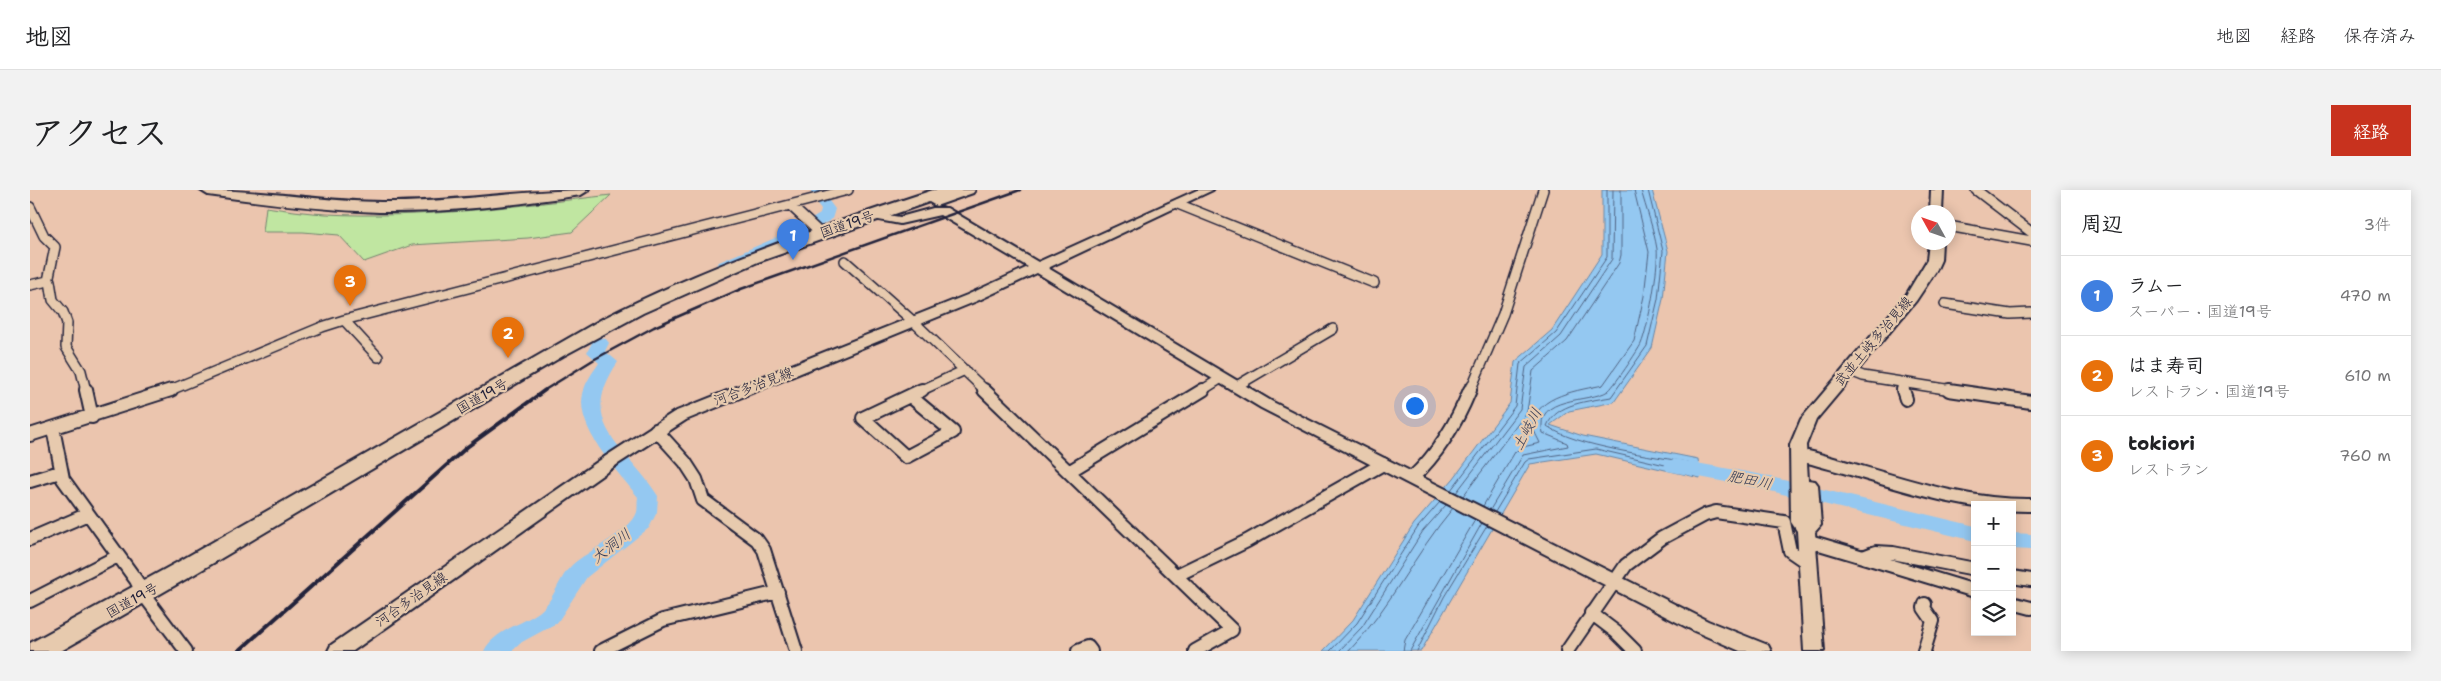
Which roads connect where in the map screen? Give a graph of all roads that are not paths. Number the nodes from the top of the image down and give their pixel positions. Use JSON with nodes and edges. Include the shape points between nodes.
{"nodes":[{"id":1,"x":208,"y":190,"type":"edge"},
{"id":2,"x":256,"y":190,"type":"edge"},
{"id":3,"x":543,"y":190,"type":"edge"},
{"id":4,"x":581,"y":190,"type":"edge"},
{"id":5,"x":848,"y":190,"type":"edge"},
{"id":6,"x":949,"y":190,"type":"edge"},
{"id":7,"x":967,"y":190,"type":"edge"},
{"id":8,"x":975,"y":190,"type":"edge"},
{"id":9,"x":1207,"y":190,"type":"edge"},
{"id":10,"x":1543,"y":190,"type":"edge"},
{"id":11,"x":1937,"y":190,"type":"edge"},
{"id":12,"x":1976,"y":190,"type":"edge"},
{"id":13,"x":1178,"y":204,"type":"junction"},
{"id":14,"x":790,"y":205,"type":"junction"},
{"id":15,"x":1936,"y":205,"type":"edge"},
{"id":16,"x":31,"y":213,"type":"edge"},
{"id":17,"x":948,"y":214,"type":"junction"},
{"id":18,"x":879,"y":218,"type":"junction"},
{"id":19,"x":2027,"y":226,"type":"edge"},
{"id":20,"x":814,"y":227,"type":"junction"},
{"id":21,"x":1956,"y":227,"type":"edge"},
{"id":22,"x":2031,"y":232,"type":"edge"},
{"id":23,"x":2031,"y":241,"type":"edge"},
{"id":24,"x":1935,"y":250,"type":"edge"},
{"id":25,"x":845,"y":261,"type":"dead end"},
{"id":26,"x":1036,"y":268,"type":"junction"},
{"id":27,"x":48,"y":281,"type":"junction"},
{"id":28,"x":1374,"y":283,"type":"dead end"},
{"id":29,"x":30,"y":285,"type":"edge"},
{"id":30,"x":1945,"y":304,"type":"dead end"},
{"id":31,"x":2031,"y":313,"type":"edge"},
{"id":32,"x":344,"y":320,"type":"junction"},
{"id":33,"x":915,"y":322,"type":"junction"},
{"id":34,"x":1333,"y":329,"type":"dead end"},
{"id":35,"x":378,"y":357,"type":"dead end"},
{"id":36,"x":965,"y":370,"type":"junction"},
{"id":37,"x":1848,"y":370,"type":"junction"},
{"id":38,"x":1220,"y":378,"type":"junction"},
{"id":39,"x":1901,"y":383,"type":"junction"},
{"id":40,"x":1235,"y":387,"type":"junction"},
{"id":41,"x":910,"y":396,"type":"junction"},
{"id":42,"x":1906,"y":399,"type":"dead end"},
{"id":43,"x":2031,"y":402,"type":"edge"},
{"id":44,"x":92,"y":417,"type":"junction"},
{"id":45,"x":53,"y":428,"type":"junction"},
{"id":46,"x":656,"y":430,"type":"junction"},
{"id":47,"x":30,"y":435,"type":"edge"},
{"id":48,"x":1804,"y":459,"type":"junction"},
{"id":49,"x":1383,"y":464,"type":"junction"},
{"id":50,"x":1070,"y":471,"type":"junction"},
{"id":51,"x":60,"y":472,"type":"junction"},
{"id":52,"x":30,"y":481,"type":"edge"},
{"id":53,"x":1419,"y":482,"type":"junction"},
{"id":54,"x":2031,"y":505,"type":"edge"},
{"id":55,"x":88,"y":514,"type":"junction"},
{"id":56,"x":1806,"y":529,"type":"junction"},
{"id":57,"x":30,"y":539,"type":"edge"},
{"id":58,"x":118,"y":556,"type":"junction"},
{"id":59,"x":1863,"y":557,"type":"junction"},
{"id":60,"x":1806,"y":562,"type":"junction"},
{"id":61,"x":1971,"y":568,"type":"edge"},
{"id":62,"x":1177,"y":575,"type":"junction"},
{"id":63,"x":2016,"y":578,"type":"edge"},
{"id":64,"x":1613,"y":580,"type":"junction"},
{"id":65,"x":2031,"y":580,"type":"edge"},
{"id":66,"x":1971,"y":590,"type":"edge"},
{"id":67,"x":778,"y":592,"type":"junction"},
{"id":68,"x":146,"y":597,"type":"junction"},
{"id":69,"x":30,"y":601,"type":"edge"},
{"id":70,"x":1925,"y":604,"type":"dead end"},
{"id":71,"x":2016,"y":604,"type":"edge"},
{"id":72,"x":2031,"y":608,"type":"edge"},
{"id":73,"x":1591,"y":613,"type":"junction"},
{"id":74,"x":610,"y":649,"type":"edge"},
{"id":75,"x":38,"y":651,"type":"edge"},
{"id":76,"x":60,"y":651,"type":"edge"},
{"id":77,"x":186,"y":651,"type":"edge"},
{"id":78,"x":338,"y":651,"type":"edge"},
{"id":79,"x":796,"y":651,"type":"edge"},
{"id":80,"x":1078,"y":651,"type":"edge"},
{"id":81,"x":1091,"y":651,"type":"edge"},
{"id":82,"x":1195,"y":651,"type":"edge"},
{"id":83,"x":1567,"y":651,"type":"edge"},
{"id":84,"x":1635,"y":651,"type":"edge"},
{"id":85,"x":1761,"y":651,"type":"edge"},
{"id":86,"x":1814,"y":651,"type":"edge"},
{"id":87,"x":1924,"y":651,"type":"edge"}],
"edges":[{"from":1,"to":4,"type":"highway","via":[[320,204],[381,207],[480,203]]},
{"from":2,"to":3,"type":"highway","via":[[388,201]]},
{"from":5,"to":14,"type":"street"},
{"from":6,"to":18,"type":"highway","name":"国道19号"},
{"from":7,"to":18,"type":"highway","name":"国道19号"},
{"from":8,"to":17,"type":"main road","via":[[942,204]]},
{"from":9,"to":13,"type":"main road","name":"河合多治見線"},
{"from":10,"to":53,"type":"street","via":[[1503,314],[1464,406]]},
{"from":11,"to":15,"type":"main road"},
{"from":12,"to":19,"type":"street"},
{"from":13,"to":26,"type":"main road","name":"河合多治見線"},
{"from":13,"to":28,"type":"street"},
{"from":14,"to":20,"type":"street"},
{"from":14,"to":32,"type":"street"},
{"from":16,"to":27,"type":"street","via":[[44,236],[55,246]]},
{"from":17,"to":18,"type":"main road","via":[[932,213],[895,226]]},
{"from":17,"to":26,"type":"main road"},
{"from":18,"to":20,"type":"highway","name":"国道19号"},
{"from":18,"to":68,"type":"highway","name":"国道19号","via":[[739,270],[635,317]]},
{"from":19,"to":22,"type":"street"},
{"from":20,"to":68,"type":"highway","name":"国道19号","via":[[606,325]]},
{"from":21,"to":23,"type":"street"},
{"from":24,"to":37,"type":"main road","name":"武並土岐多治見線","via":[[1929,271],[1910,298]]},
{"from":25,"to":33,"type":"street"},
{"from":26,"to":33,"type":"main road","name":"河合多治見線"},
{"from":26,"to":38,"type":"main road"},
{"from":27,"to":29,"type":"street"},
{"from":27,"to":44,"type":"street","via":[[53,300],[67,323],[66,347],[82,371]]},
{"from":30,"to":31,"type":"street","via":[[2010,314]]},
{"from":32,"to":35,"type":"street"},
{"from":32,"to":44,"type":"street","via":[[166,392]]},
{"from":33,"to":36,"type":"street"},
{"from":33,"to":46,"type":"main road","name":"河合多治見線","via":[[698,408]]},
{"from":34,"to":40,"type":"street"},
{"from":36,"to":41,"type":"street"},
{"from":36,"to":50,"type":"street"},
{"from":37,"to":39,"type":"street"},
{"from":37,"to":48,"type":"main road","name":"武並土岐多治見線","via":[[1813,412],[1803,436],[1808,448]]},
{"from":38,"to":40,"type":"main road"},
{"from":38,"to":50,"type":"street","via":[[1151,424]]},
{"from":39,"to":42,"type":"street"},
{"from":39,"to":43,"type":"street"},
{"from":40,"to":49,"type":"main road"},
{"from":41,"to":41,"type":"street","via":[[863,418],[906,457],[954,432]]},
{"from":44,"to":45,"type":"street"},
{"from":45,"to":47,"type":"street"},
{"from":45,"to":51,"type":"street"},
{"from":46,"to":67,"type":"street","via":[[683,456],[700,486],[703,500],[757,540],[764,550]]},
{"from":46,"to":78,"type":"main road","name":"河合多治見線"},
{"from":48,"to":54,"type":"street","via":[[1984,503]]},
{"from":48,"to":56,"type":"main road","name":"武並土岐多治見線"},
{"from":49,"to":53,"type":"main road"},
{"from":49,"to":62,"type":"street","via":[[1247,542]]},
{"from":50,"to":62,"type":"street"},
{"from":51,"to":52,"type":"street"},
{"from":51,"to":55,"type":"street"},
{"from":53,"to":64,"type":"main road"},
{"from":55,"to":57,"type":"street"},
{"from":55,"to":58,"type":"street"},
{"from":56,"to":59,"type":"street"},
{"from":56,"to":60,"type":"main road","name":"武並土岐多治見線"},
{"from":58,"to":68,"type":"street"},
{"from":58,"to":69,"type":"street"},
{"from":59,"to":61,"type":"street","via":[[1876,552],[1893,553]]},
{"from":59,"to":66,"type":"street"},
{"from":60,"to":64,"type":"street","via":[[1794,558],[1789,550],[1784,522],[1716,512],[1662,538],[1626,565]]},
{"from":60,"to":86,"type":"main road","name":"武並土岐多治見線"},
{"from":62,"to":82,"type":"street","via":[[1232,630]]},
{"from":63,"to":65,"type":"street"},
{"from":64,"to":73,"type":"street"},
{"from":64,"to":85,"type":"main road","via":[[1702,626]]},
{"from":67,"to":74,"type":"street","via":[[663,620]]},
{"from":67,"to":79,"type":"street"},
{"from":68,"to":75,"type":"highway","name":"国道19号"},
{"from":68,"to":76,"type":"highway","name":"国道19号"},
{"from":68,"to":77,"type":"street"},
{"from":70,"to":87,"type":"street","via":[[1932,627]]},
{"from":71,"to":72,"type":"street"},
{"from":73,"to":83,"type":"street"},
{"from":73,"to":84,"type":"street"},
{"from":80,"to":81,"type":"street","via":[[1088,647]]}]}
